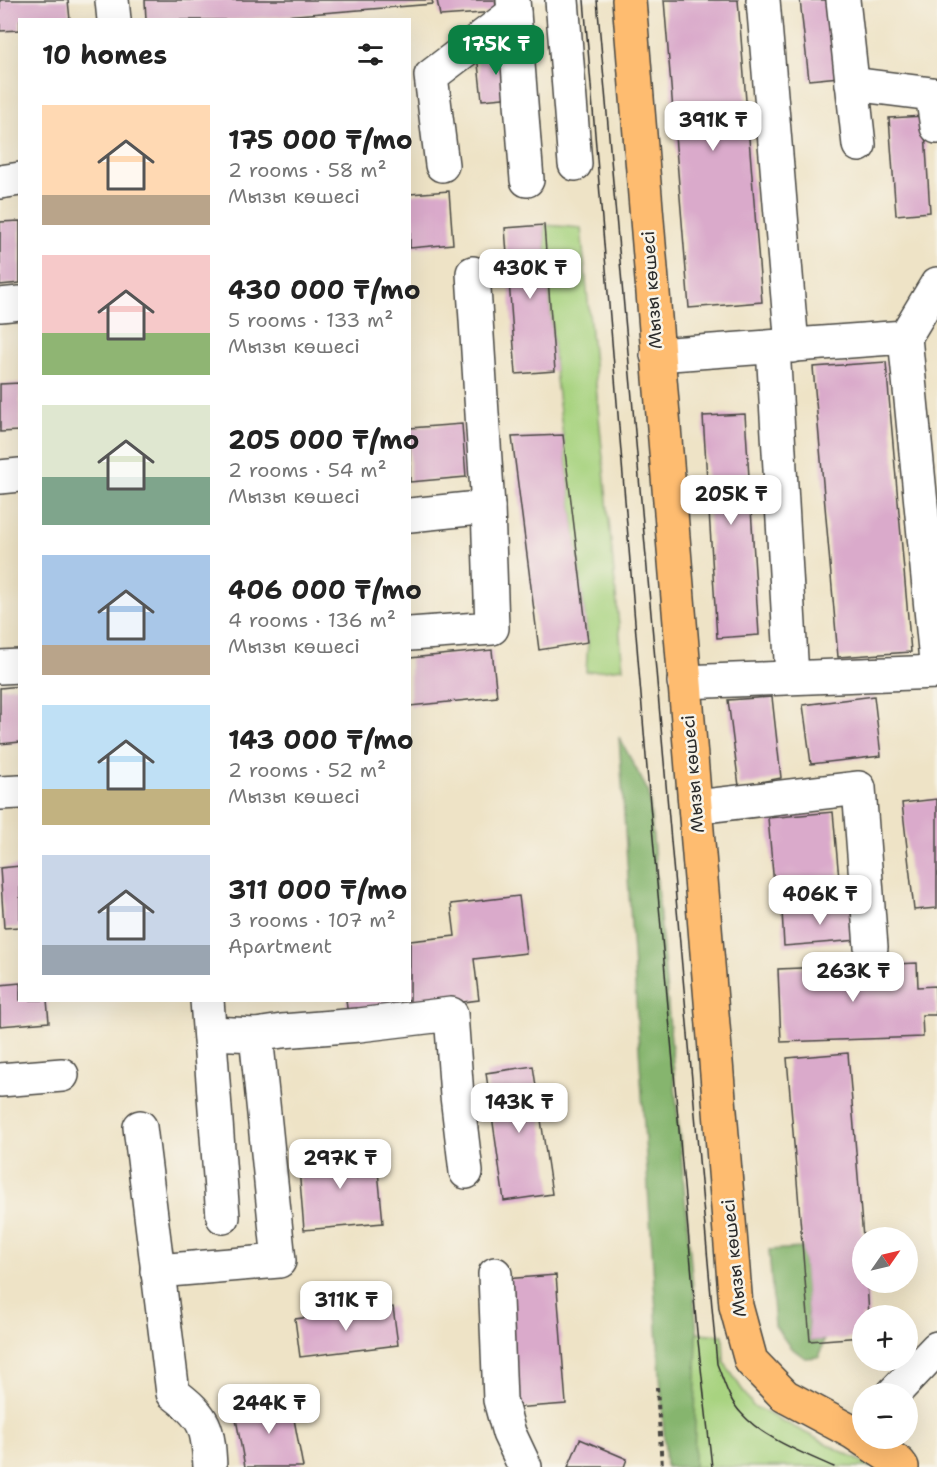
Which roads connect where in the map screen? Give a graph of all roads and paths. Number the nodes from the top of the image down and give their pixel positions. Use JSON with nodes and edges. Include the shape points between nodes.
{"nodes":[{"id":1,"x":112,"y":0,"type":"edge"},
{"id":2,"x":562,"y":0,"type":"edge"},
{"id":3,"x":629,"y":0,"type":"edge"},
{"id":4,"x":762,"y":0,"type":"edge"},
{"id":5,"x":843,"y":0,"type":"edge"},
{"id":6,"x":513,"y":6,"type":"edge"},
{"id":7,"x":114,"y":18,"type":"edge"},
{"id":8,"x":852,"y":84,"type":"junction"},
{"id":9,"x":937,"y":128,"type":"edge"},
{"id":10,"x":859,"y":145,"type":"dead end"},
{"id":11,"x":575,"y":164,"type":"dead end"},
{"id":12,"x":442,"y":165,"type":"dead end"},
{"id":13,"x":18,"y":179,"type":"edge"},
{"id":14,"x":526,"y":180,"type":"dead end"},
{"id":15,"x":0,"y":182,"type":"edge"},
{"id":16,"x":473,"y":273,"type":"dead end"},
{"id":17,"x":937,"y":284,"type":"edge"},
{"id":18,"x":18,"y":303,"type":"edge"},
{"id":19,"x":0,"y":304,"type":"edge"},
{"id":20,"x":905,"y":337,"type":"junction"},
{"id":21,"x":782,"y":346,"type":"junction"},
{"id":22,"x":657,"y":355,"type":"junction"},
{"id":23,"x":18,"y":475,"type":"edge"},
{"id":24,"x":0,"y":477,"type":"edge"},
{"id":25,"x":488,"y":507,"type":"junction"},
{"id":26,"x":411,"y":514,"type":"edge"},
{"id":27,"x":411,"y":634,"type":"edge"},
{"id":28,"x":18,"y":666,"type":"edge"},
{"id":29,"x":935,"y":666,"type":"edge"},
{"id":30,"x":0,"y":667,"type":"edge"},
{"id":31,"x":792,"y":677,"type":"junction"},
{"id":32,"x":684,"y":682,"type":"junction"},
{"id":33,"x":18,"y":792,"type":"edge"},
{"id":34,"x":0,"y":793,"type":"edge"},
{"id":35,"x":696,"y":807,"type":"junction"},
{"id":36,"x":871,"y":947,"type":"dead end"},
{"id":37,"x":207,"y":1002,"type":"edge"},
{"id":38,"x":210,"y":1033,"type":"junction"},
{"id":39,"x":256,"y":1035,"type":"junction"},
{"id":40,"x":62,"y":1075,"type":"dead end"},
{"id":41,"x":0,"y":1080,"type":"edge"},
{"id":42,"x":140,"y":1127,"type":"dead end"},
{"id":43,"x":466,"y":1172,"type":"dead end"},
{"id":44,"x":223,"y":1216,"type":"dead end"},
{"id":45,"x":157,"y":1271,"type":"junction"},
{"id":46,"x":495,"y":1274,"type":"dead end"},
{"id":47,"x":937,"y":1348,"type":"edge"},
{"id":48,"x":904,"y":1383,"type":"edge"},
{"id":49,"x":657,"y":1387,"type":"dead end"},
{"id":50,"x":852,"y":1426,"type":"edge"},
{"id":51,"x":882,"y":1449,"type":"edge"},
{"id":52,"x":210,"y":1467,"type":"edge"},
{"id":53,"x":525,"y":1467,"type":"edge"},
{"id":54,"x":662,"y":1467,"type":"edge"},
{"id":55,"x":902,"y":1467,"type":"edge"}],
"edges":[{"from":1,"to":7,"type":"street"},
{"from":2,"to":11,"type":"street"},
{"from":3,"to":22,"type":"main road","name":"Мызы көшесі"},
{"from":4,"to":21,"type":"street"},
{"from":5,"to":8,"type":"street"},
{"from":6,"to":12,"type":"street","via":[[431,76]]},
{"from":6,"to":14,"type":"street"},
{"from":8,"to":9,"type":"street","via":[[932,94]]},
{"from":8,"to":10,"type":"street"},
{"from":13,"to":15,"type":"street"},
{"from":16,"to":25,"type":"street"},
{"from":17,"to":20,"type":"street"},
{"from":18,"to":19,"type":"street"},
{"from":20,"to":21,"type":"street"},
{"from":20,"to":29,"type":"street"},
{"from":21,"to":22,"type":"street"},
{"from":21,"to":31,"type":"street"},
{"from":22,"to":32,"type":"main road","name":"Мызы көшесі"},
{"from":23,"to":24,"type":"street"},
{"from":25,"to":26,"type":"street"},
{"from":25,"to":27,"type":"street","via":[[492,628]]},
{"from":28,"to":30,"type":"street"},
{"from":29,"to":31,"type":"street"},
{"from":31,"to":32,"type":"street"},
{"from":32,"to":35,"type":"main road","name":"Мызы көшесі"},
{"from":33,"to":34,"type":"street"},
{"from":35,"to":36,"type":"street","via":[[859,788]]},
{"from":35,"to":50,"type":"main road","name":"Мызы көшесі","via":[[736,1306],[751,1361],[785,1396]]},
{"from":37,"to":38,"type":"street"},
{"from":38,"to":39,"type":"street"},
{"from":38,"to":44,"type":"street"},
{"from":39,"to":43,"type":"street","via":[[452,1014]]},
{"from":39,"to":45,"type":"street","via":[[279,1261]]},
{"from":40,"to":41,"type":"street"},
{"from":42,"to":45,"type":"street"},
{"from":45,"to":52,"type":"street","via":[[173,1393],[194,1409],[208,1435]]},
{"from":46,"to":53,"type":"street","via":[[500,1400],[509,1433]]},
{"from":47,"to":48,"type":"street"},
{"from":49,"to":54,"type":"path"},
{"from":51,"to":55,"type":"main road","name":"Мызы көшесі"}]}
